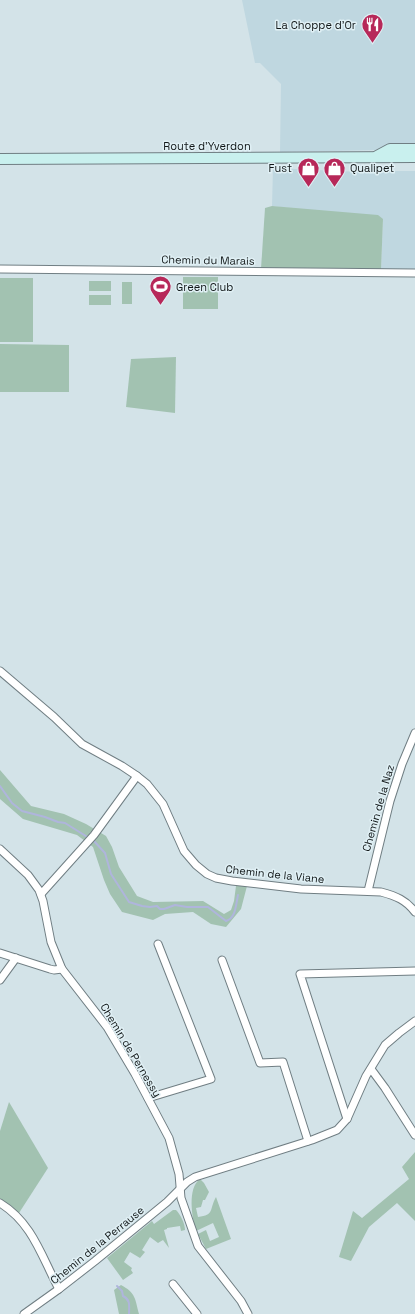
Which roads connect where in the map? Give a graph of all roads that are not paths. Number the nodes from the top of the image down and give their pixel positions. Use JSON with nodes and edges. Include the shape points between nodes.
{"nodes":[{"id":1,"x":414,"y":155,"type":"edge"},
{"id":2,"x":0,"y":159,"type":"edge"},
{"id":3,"x":0,"y":269,"type":"edge"},
{"id":4,"x":415,"y":273,"type":"edge"},
{"id":5,"x":0,"y":671,"type":"edge"},
{"id":6,"x":415,"y":733,"type":"edge"},
{"id":7,"x":137,"y":776,"type":"junction"},
{"id":8,"x":0,"y":849,"type":"edge"},
{"id":9,"x":368,"y":891,"type":"junction"},
{"id":10,"x":41,"y":894,"type":"junction"},
{"id":11,"x":415,"y":912,"type":"edge"},
{"id":12,"x":158,"y":944,"type":"dead end"},
{"id":13,"x":0,"y":953,"type":"edge"},
{"id":14,"x":16,"y":958,"type":"junction"},
{"id":15,"x":222,"y":960,"type":"dead end"},
{"id":16,"x":62,"y":969,"type":"junction"},
{"id":17,"x":415,"y":971,"type":"edge"},
{"id":18,"x":0,"y":980,"type":"edge"},
{"id":19,"x":414,"y":1023,"type":"edge"},
{"id":20,"x":371,"y":1069,"type":"junction"},
{"id":21,"x":148,"y":1098,"type":"junction"},
{"id":22,"x":347,"y":1119,"type":"junction"},
{"id":23,"x":415,"y":1135,"type":"edge"},
{"id":24,"x":308,"y":1141,"type":"junction"},
{"id":25,"x":180,"y":1190,"type":"junction"},
{"id":26,"x":0,"y":1203,"type":"edge"},
{"id":27,"x":173,"y":1284,"type":"dead end"},
{"id":28,"x":59,"y":1289,"type":"junction"},
{"id":29,"x":24,"y":1314,"type":"edge"},
{"id":30,"x":197,"y":1314,"type":"edge"},
{"id":31,"x":248,"y":1314,"type":"edge"}],
"edges":[{"from":1,"to":2,"type":"main road","name":"Route d'Yverdon"},
{"from":3,"to":4,"type":"street","name":"Chemin du Marais"},
{"from":5,"to":7,"type":"street","name":"Chemin de la Viane","via":[[82,744]]},
{"from":6,"to":9,"type":"street","name":"Chemin de la Naz","via":[[390,801]]},
{"from":7,"to":9,"type":"street","name":"Chemin de la Viane","via":[[163,804],[184,851],[207,874],[224,880],[270,886],[325,891]]},
{"from":7,"to":10,"type":"street","via":[[94,835]]},
{"from":8,"to":10,"type":"street","name":"Chemin de Pernessy","via":[[28,875]]},
{"from":9,"to":11,"type":"street","name":"Chemin de la Viane","via":[[398,897]]},
{"from":10,"to":16,"type":"street","name":"Chemin de Pernessy","via":[[51,942]]},
{"from":12,"to":21,"type":"street","via":[[211,1079]]},
{"from":13,"to":14,"type":"street"},
{"from":14,"to":16,"type":"street","via":[[54,970]]},
{"from":14,"to":18,"type":"street"},
{"from":15,"to":24,"type":"street","via":[[260,1063],[283,1062]]},
{"from":16,"to":21,"type":"street","name":"Chemin de Pernessy","via":[[107,1027]]},
{"from":17,"to":22,"type":"street","via":[[300,974]]},
{"from":19,"to":20,"type":"street","via":[[385,1045]]},
{"from":20,"to":22,"type":"street"},
{"from":20,"to":23,"type":"street"},
{"from":21,"to":25,"type":"street","name":"Chemin de Pernessy","via":[[170,1142],[179,1174]]},
{"from":22,"to":24,"type":"street","via":[[337,1130]]},
{"from":24,"to":25,"type":"street","via":[[201,1174],[187,1182]]},
{"from":25,"to":28,"type":"street","name":"Chemin de la Perrause"},
{"from":25,"to":31,"type":"street","name":"Chemin de Pernessy","via":[[198,1246],[241,1301]]},
{"from":26,"to":28,"type":"street","via":[[17,1216],[30,1231]]},
{"from":27,"to":30,"type":"street"},
{"from":28,"to":29,"type":"street","name":"Chemin de la Perrause"}]}
